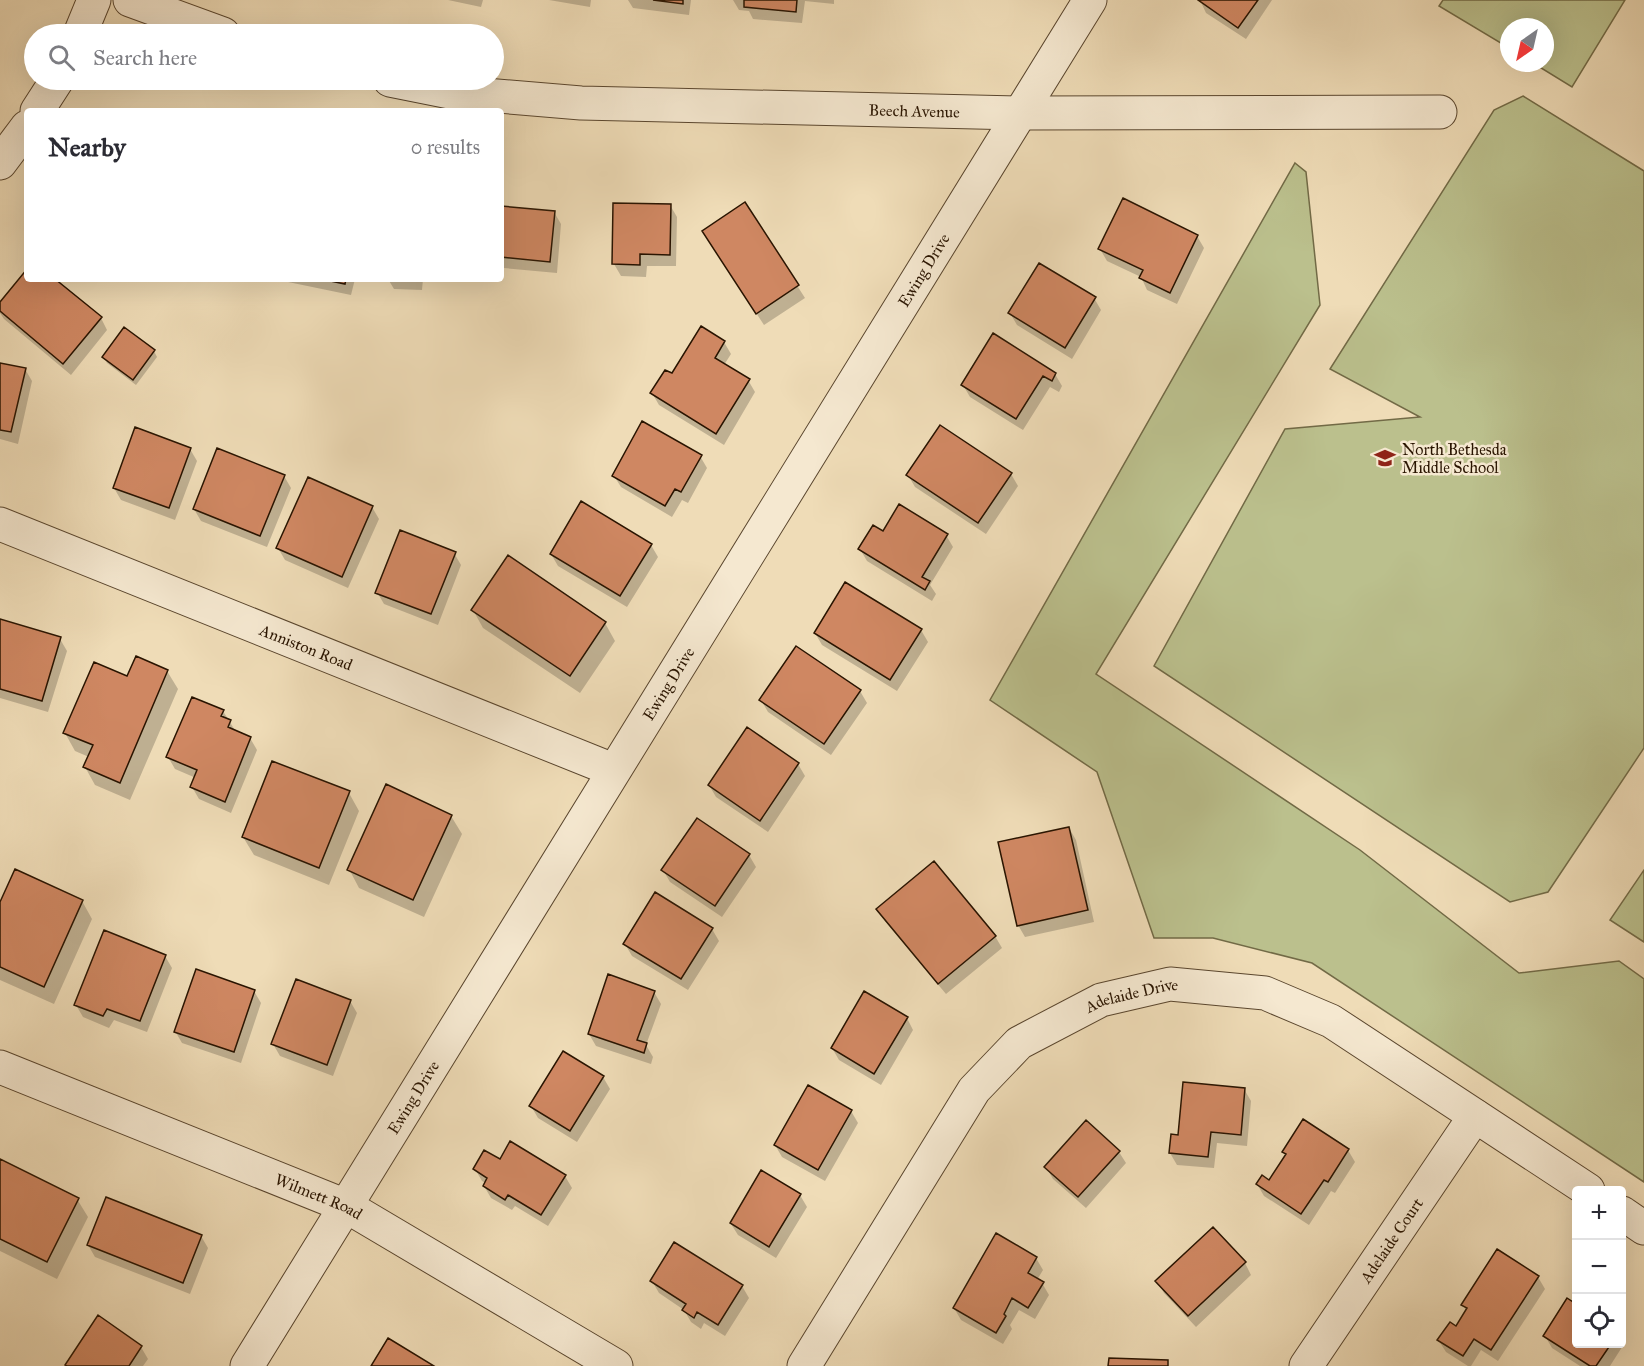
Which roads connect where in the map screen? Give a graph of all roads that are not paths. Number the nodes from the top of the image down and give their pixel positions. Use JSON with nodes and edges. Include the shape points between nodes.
{"nodes":[{"id":1,"x":94,"y":0,"type":"edge"},
{"id":2,"x":130,"y":0,"type":"edge"},
{"id":3,"x":1090,"y":0,"type":"edge"},
{"id":4,"x":84,"y":24,"type":"edge"},
{"id":5,"x":196,"y":24,"type":"edge"},
{"id":6,"x":51,"y":90,"type":"edge"},
{"id":7,"x":440,"y":90,"type":"edge"},
{"id":8,"x":39,"y":108,"type":"edge"},
{"id":9,"x":1440,"y":112,"type":"dead end"},
{"id":10,"x":1021,"y":113,"type":"junction"},
{"id":11,"x":24,"y":132,"type":"edge"},
{"id":12,"x":0,"y":163,"type":"edge"},
{"id":13,"x":0,"y":524,"type":"edge"},
{"id":14,"x":613,"y":770,"type":"junction"},
{"id":15,"x":0,"y":1067,"type":"edge"},
{"id":16,"x":1475,"y":1116,"type":"junction"},
{"id":17,"x":1580,"y":1186,"type":"edge"},
{"id":18,"x":346,"y":1206,"type":"junction"},
{"id":19,"x":1626,"y":1216,"type":"edge"},
{"id":20,"x":1644,"y":1228,"type":"edge"},
{"id":21,"x":247,"y":1366,"type":"edge"},
{"id":22,"x":616,"y":1366,"type":"edge"},
{"id":23,"x":804,"y":1366,"type":"edge"},
{"id":24,"x":1306,"y":1366,"type":"edge"}],
"edges":[{"from":1,"to":4,"type":"street"},
{"from":2,"to":5,"type":"street"},
{"from":3,"to":10,"type":"street","name":"Ewing Drive"},
{"from":6,"to":8,"type":"street"},
{"from":7,"to":10,"type":"street","name":"Beech Avenue","via":[[580,103]]},
{"from":9,"to":10,"type":"street","name":"Beech Avenue"},
{"from":10,"to":14,"type":"street","name":"Ewing Drive"},
{"from":11,"to":12,"type":"street"},
{"from":13,"to":14,"type":"street","name":"Anniston Road"},
{"from":14,"to":18,"type":"street","name":"Ewing Drive"},
{"from":15,"to":18,"type":"street","name":"Wilmett Road"},
{"from":16,"to":17,"type":"street","name":"Adelaide Drive"},
{"from":16,"to":23,"type":"street","name":"Adelaide Drive","via":[[1331,1021],[1265,993],[1170,984],[1101,1000],[1019,1043],[974,1090]]},
{"from":16,"to":24,"type":"street","name":"Adelaide Court"},
{"from":18,"to":21,"type":"street","name":"Ewing Drive"},
{"from":18,"to":22,"type":"street","name":"Wilmett Road"},
{"from":19,"to":20,"type":"street"}]}
